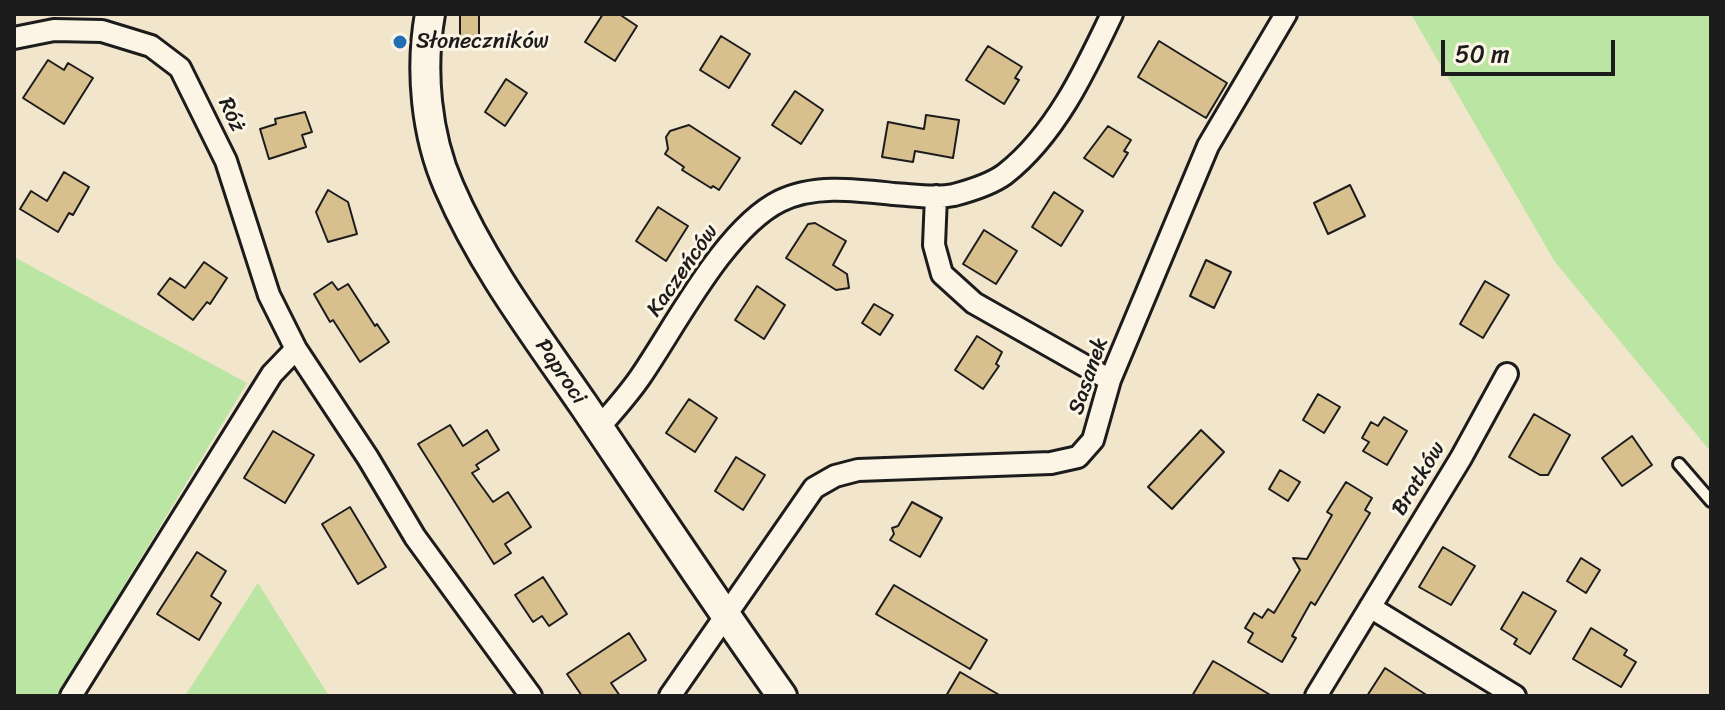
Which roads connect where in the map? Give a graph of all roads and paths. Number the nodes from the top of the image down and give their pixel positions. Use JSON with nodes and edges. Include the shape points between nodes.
{"nodes":[{"id":1,"x":430,"y":14,"type":"edge"},
{"id":2,"x":1112,"y":14,"type":"edge"},
{"id":3,"x":1286,"y":14,"type":"edge"},
{"id":4,"x":14,"y":38,"type":"edge"},
{"id":5,"x":936,"y":196,"type":"junction"},
{"id":6,"x":296,"y":349,"type":"junction"},
{"id":7,"x":1507,"y":374,"type":"dead end"},
{"id":8,"x":1110,"y":380,"type":"junction"},
{"id":9,"x":599,"y":428,"type":"junction"},
{"id":10,"x":1679,"y":464,"type":"dead end"},
{"id":11,"x":1711,"y":501,"type":"edge"},
{"id":12,"x":1370,"y":607,"type":"junction"},
{"id":13,"x":725,"y":616,"type":"junction"},
{"id":14,"x":71,"y":696,"type":"edge"},
{"id":15,"x":531,"y":696,"type":"edge"},
{"id":16,"x":670,"y":696,"type":"edge"},
{"id":17,"x":782,"y":696,"type":"edge"},
{"id":18,"x":1316,"y":696,"type":"edge"},
{"id":19,"x":1515,"y":696,"type":"edge"}],
"edges":[{"from":1,"to":9,"type":"street","name":"Paproci","via":[[425,85],[448,185],[487,264]]},
{"from":2,"to":5,"type":"street","name":"Kaczeńców","via":[[1083,75],[1034,147],[1002,177]]},
{"from":3,"to":8,"type":"street","name":"Sasanek","via":[[1208,146]]},
{"from":4,"to":6,"type":"street","name":"Róż","via":[[54,30],[102,31],[151,46],[180,68],[226,161],[269,295]]},
{"from":5,"to":8,"type":"street","via":[[934,245],[942,274],[974,303]]},
{"from":5,"to":9,"type":"street","name":"Kaczeńców","via":[[845,189],[811,192],[780,201],[751,220],[724,250],[639,380]]},
{"from":6,"to":14,"type":"street","via":[[272,374]]},
{"from":6,"to":15,"type":"street","name":"Róż","via":[[415,537]]},
{"from":7,"to":12,"type":"street","name":"Bratków"},
{"from":8,"to":13,"type":"street","name":"Sasanek","via":[[1093,440],[1078,457],[1051,463],[858,470],[814,488]]},
{"from":9,"to":13,"type":"street","name":"Paproci"},
{"from":10,"to":11,"type":"lane"},
{"from":12,"to":18,"type":"street","name":"Bratków"},
{"from":12,"to":19,"type":"street"},
{"from":13,"to":16,"type":"street","name":"Sasanek"},
{"from":13,"to":17,"type":"street","name":"Paproci"}]}
